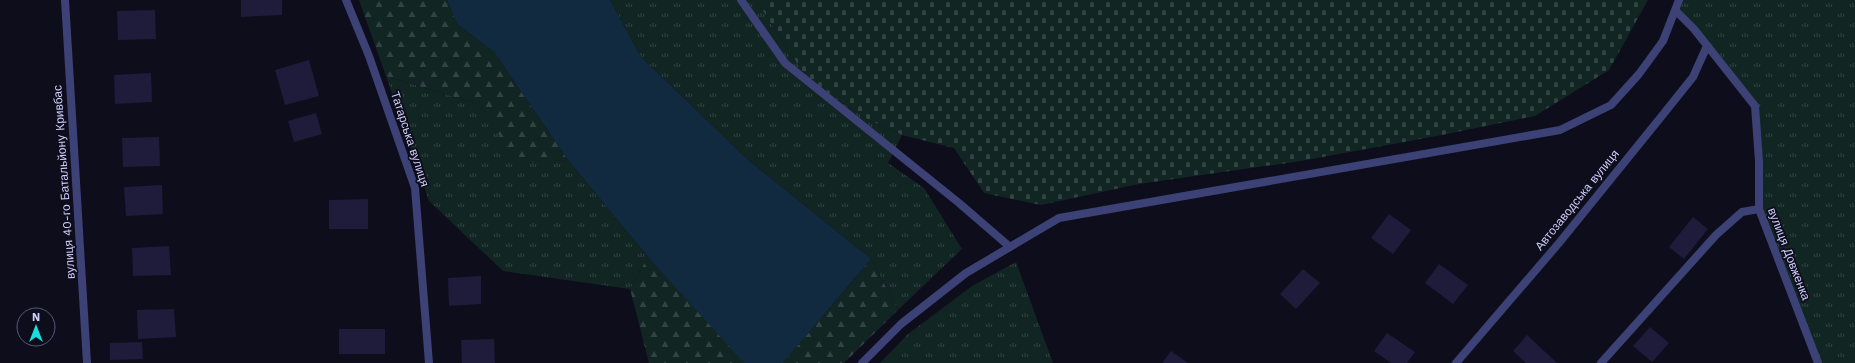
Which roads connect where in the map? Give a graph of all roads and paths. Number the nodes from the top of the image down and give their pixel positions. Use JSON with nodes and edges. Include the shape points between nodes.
{"nodes":[{"id":1,"x":65,"y":0,"type":"edge"},
{"id":2,"x":346,"y":0,"type":"edge"},
{"id":3,"x":741,"y":0,"type":"edge"},
{"id":4,"x":1679,"y":0,"type":"edge"},
{"id":5,"x":1676,"y":11,"type":"junction"},
{"id":6,"x":1707,"y":46,"type":"junction"},
{"id":7,"x":1759,"y":209,"type":"junction"},
{"id":8,"x":1010,"y":247,"type":"junction"},
{"id":9,"x":87,"y":363,"type":"edge"},
{"id":10,"x":429,"y":363,"type":"edge"},
{"id":11,"x":862,"y":363,"type":"edge"},
{"id":12,"x":1456,"y":363,"type":"edge"},
{"id":13,"x":1601,"y":363,"type":"edge"},
{"id":14,"x":1818,"y":363,"type":"edge"}],
"edges":[{"from":1,"to":9,"type":"street","name":"вулиця 40-го Батальйону Кривбас"},
{"from":2,"to":10,"type":"street","name":"Татарська вулиця","via":[[369,56],[415,188]]},
{"from":3,"to":8,"type":"street","via":[[785,63]]},
{"from":4,"to":5,"type":"street"},
{"from":5,"to":6,"type":"street","name":"вулиця Довженка"},
{"from":5,"to":8,"type":"street","via":[[1663,41],[1639,74],[1611,105],[1560,130],[1059,218]]},
{"from":6,"to":7,"type":"street","name":"вулиця Довженка","via":[[1755,106]]},
{"from":6,"to":12,"type":"street","name":"Автозаводська вулиця","via":[[1693,76],[1666,111],[1559,243]]},
{"from":7,"to":13,"type":"street","via":[[1742,212],[1716,234]]},
{"from":7,"to":14,"type":"street","name":"вулиця Довженка"},
{"from":8,"to":11,"type":"street","via":[[966,273],[901,324]]}]}
